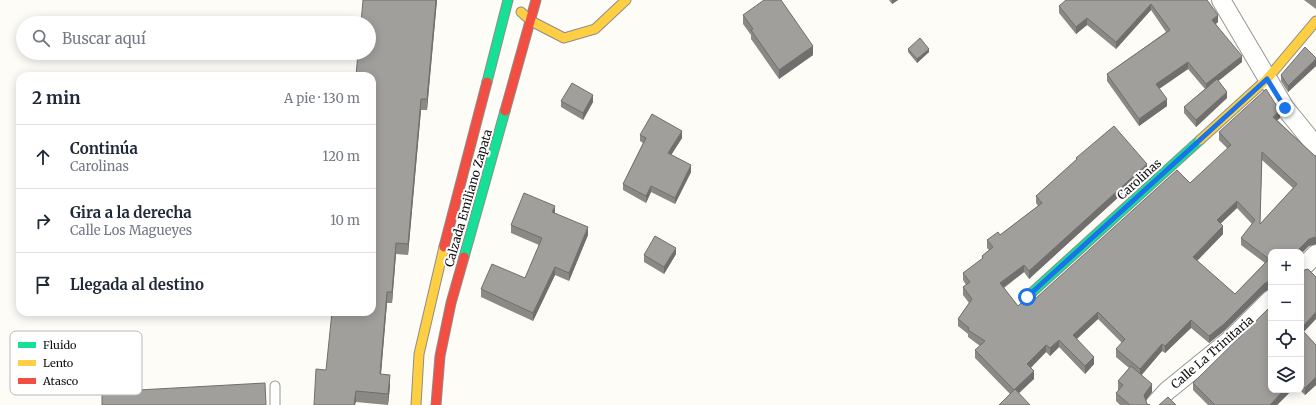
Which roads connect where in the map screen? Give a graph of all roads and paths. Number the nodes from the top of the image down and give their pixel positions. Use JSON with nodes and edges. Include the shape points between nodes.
{"nodes":[{"id":1,"x":508,"y":0,"type":"edge"},
{"id":2,"x":536,"y":0,"type":"edge"},
{"id":3,"x":626,"y":0,"type":"edge"},
{"id":4,"x":1221,"y":0,"type":"edge"},
{"id":5,"x":531,"y":21,"type":"junction"},
{"id":6,"x":1316,"y":21,"type":"edge"},
{"id":7,"x":1267,"y":79,"type":"junction"},
{"id":8,"x":1316,"y":146,"type":"edge"},
{"id":9,"x":1316,"y":254,"type":"edge"},
{"id":10,"x":1304,"y":266,"type":"edge"},
{"id":11,"x":1027,"y":297,"type":"dead end"},
{"id":12,"x":1268,"y":302,"type":"edge"},
{"id":13,"x":275,"y":386,"type":"dead end"},
{"id":14,"x":275,"y":405,"type":"edge"},
{"id":15,"x":416,"y":405,"type":"edge"},
{"id":16,"x":436,"y":405,"type":"edge"},
{"id":17,"x":1154,"y":405,"type":"edge"}],
"edges":[{"from":1,"to":5,"type":"main road"},
{"from":1,"to":15,"type":"main road","name":"Calzada Emiliano Zapata","via":[[432,294],[419,354]]},
{"from":2,"to":5,"type":"main road","name":"Calzada Emiliano Zapata"},
{"from":3,"to":5,"type":"main road","via":[[595,30],[564,38]]},
{"from":4,"to":7,"type":"street"},
{"from":5,"to":16,"type":"main road","name":"Calzada Emiliano Zapata","via":[[451,303],[440,356]]},
{"from":6,"to":7,"type":"main road","name":"Carolinas"},
{"from":7,"to":8,"type":"street","via":[[1285,108]]},
{"from":7,"to":11,"type":"main road","name":"Carolinas"},
{"from":9,"to":10,"type":"street"},
{"from":12,"to":17,"type":"street","name":"Calle La Trinitaria","via":[[1231,339],[1167,391]]},
{"from":13,"to":14,"type":"lane"}]}
